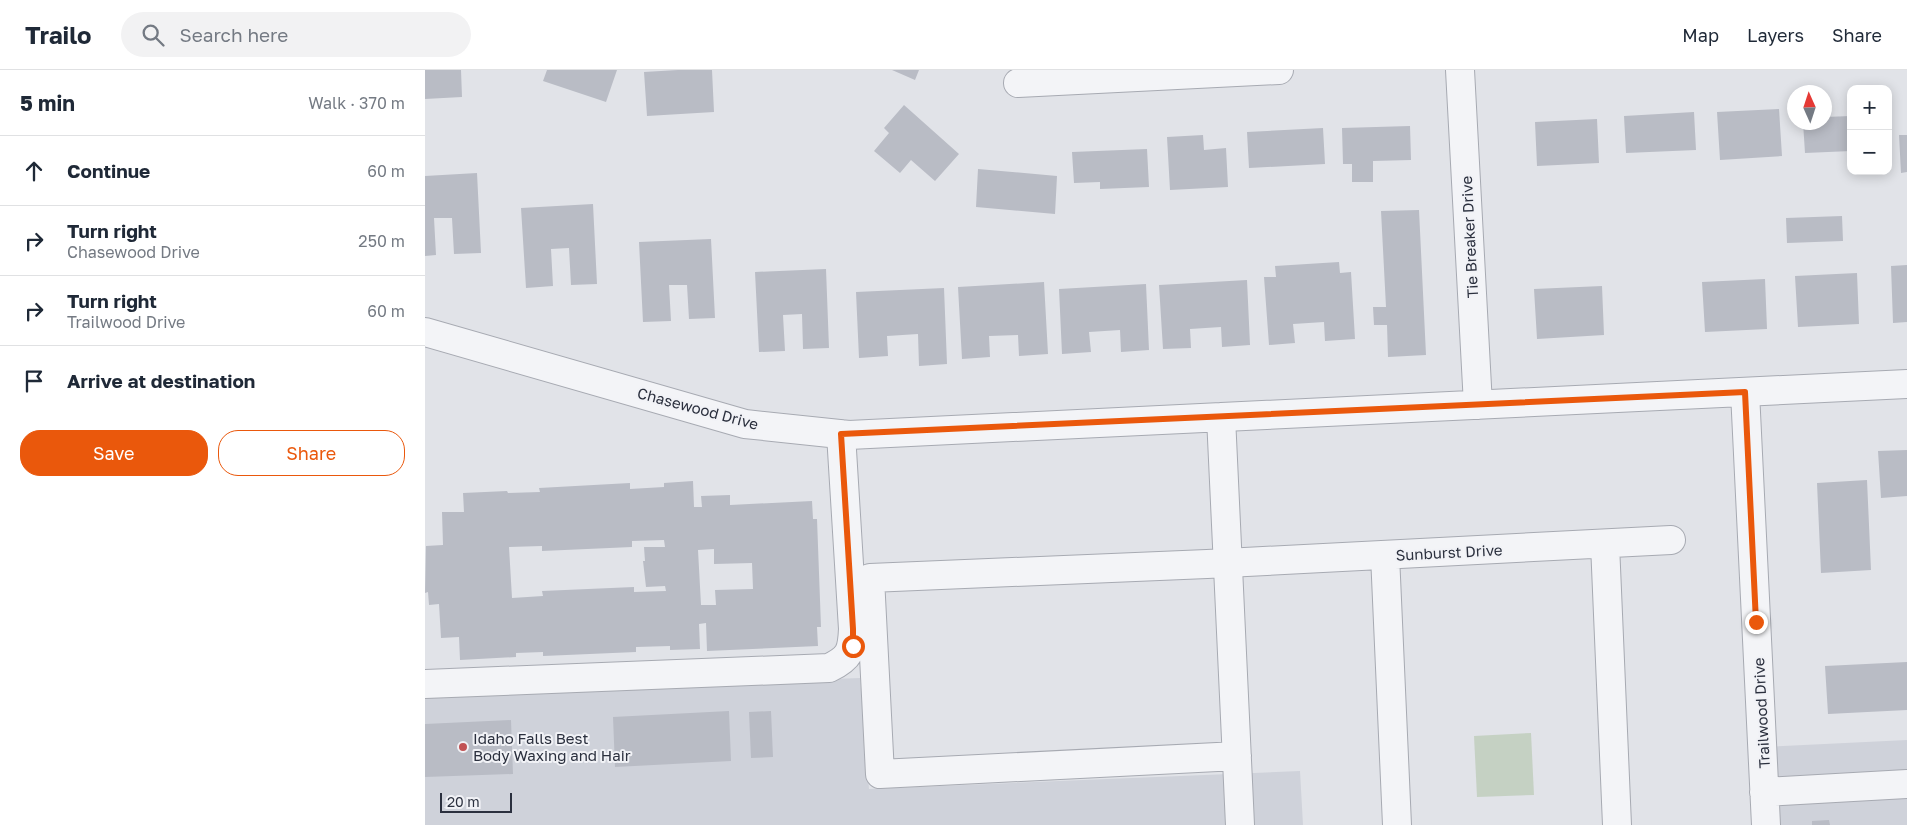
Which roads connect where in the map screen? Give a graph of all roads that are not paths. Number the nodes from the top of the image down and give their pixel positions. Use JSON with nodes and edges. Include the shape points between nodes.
{"nodes":[{"id":1,"x":1279,"y":70,"type":"edge"},
{"id":2,"x":1460,"y":70,"type":"edge"},
{"id":3,"x":1018,"y":83,"type":"dead end"},
{"id":4,"x":425,"y":332,"type":"edge"},
{"id":5,"x":1907,"y":384,"type":"edge"},
{"id":6,"x":1745,"y":392,"type":"junction"},
{"id":7,"x":1478,"y":404,"type":"junction"},
{"id":8,"x":1221,"y":417,"type":"junction"},
{"id":9,"x":841,"y":434,"type":"junction"},
{"id":10,"x":1671,"y":540,"type":"dead end"},
{"id":11,"x":1605,"y":544,"type":"junction"},
{"id":12,"x":1385,"y":555,"type":"junction"},
{"id":13,"x":1228,"y":563,"type":"junction"},
{"id":14,"x":425,"y":684,"type":"edge"},
{"id":15,"x":1237,"y":756,"type":"junction"},
{"id":16,"x":1907,"y":784,"type":"edge"},
{"id":17,"x":1764,"y":792,"type":"junction"},
{"id":18,"x":1240,"y":825,"type":"edge"},
{"id":19,"x":1397,"y":825,"type":"edge"},
{"id":20,"x":1617,"y":825,"type":"edge"},
{"id":21,"x":1766,"y":825,"type":"edge"}],
"edges":[{"from":1,"to":3,"type":"street"},
{"from":2,"to":7,"type":"street","name":"Tie Breaker Drive"},
{"from":4,"to":9,"type":"street","name":"Chasewood Drive","via":[[745,424]]},
{"from":5,"to":6,"type":"street","name":"Chasewood Drive"},
{"from":6,"to":7,"type":"street","name":"Chasewood Drive"},
{"from":6,"to":17,"type":"street","name":"Trailwood Drive"},
{"from":7,"to":8,"type":"street","name":"Chasewood Drive"},
{"from":8,"to":9,"type":"street","name":"Chasewood Drive"},
{"from":8,"to":13,"type":"street"},
{"from":9,"to":14,"type":"street","via":[[853,629],[853,646],[843,662],[829,668]]},
{"from":10,"to":11,"type":"street","name":"Sunburst Drive"},
{"from":11,"to":12,"type":"street","name":"Sunburst Drive"},
{"from":11,"to":20,"type":"street"},
{"from":12,"to":13,"type":"street","name":"Sunburst Drive"},
{"from":12,"to":19,"type":"street"},
{"from":13,"to":15,"type":"street"},
{"from":13,"to":15,"type":"street","name":"Sunburst Drive","via":[[870,578],[881,774]]},
{"from":15,"to":18,"type":"street"},
{"from":16,"to":17,"type":"street"},
{"from":17,"to":21,"type":"street","name":"Trailwood Drive"}]}
